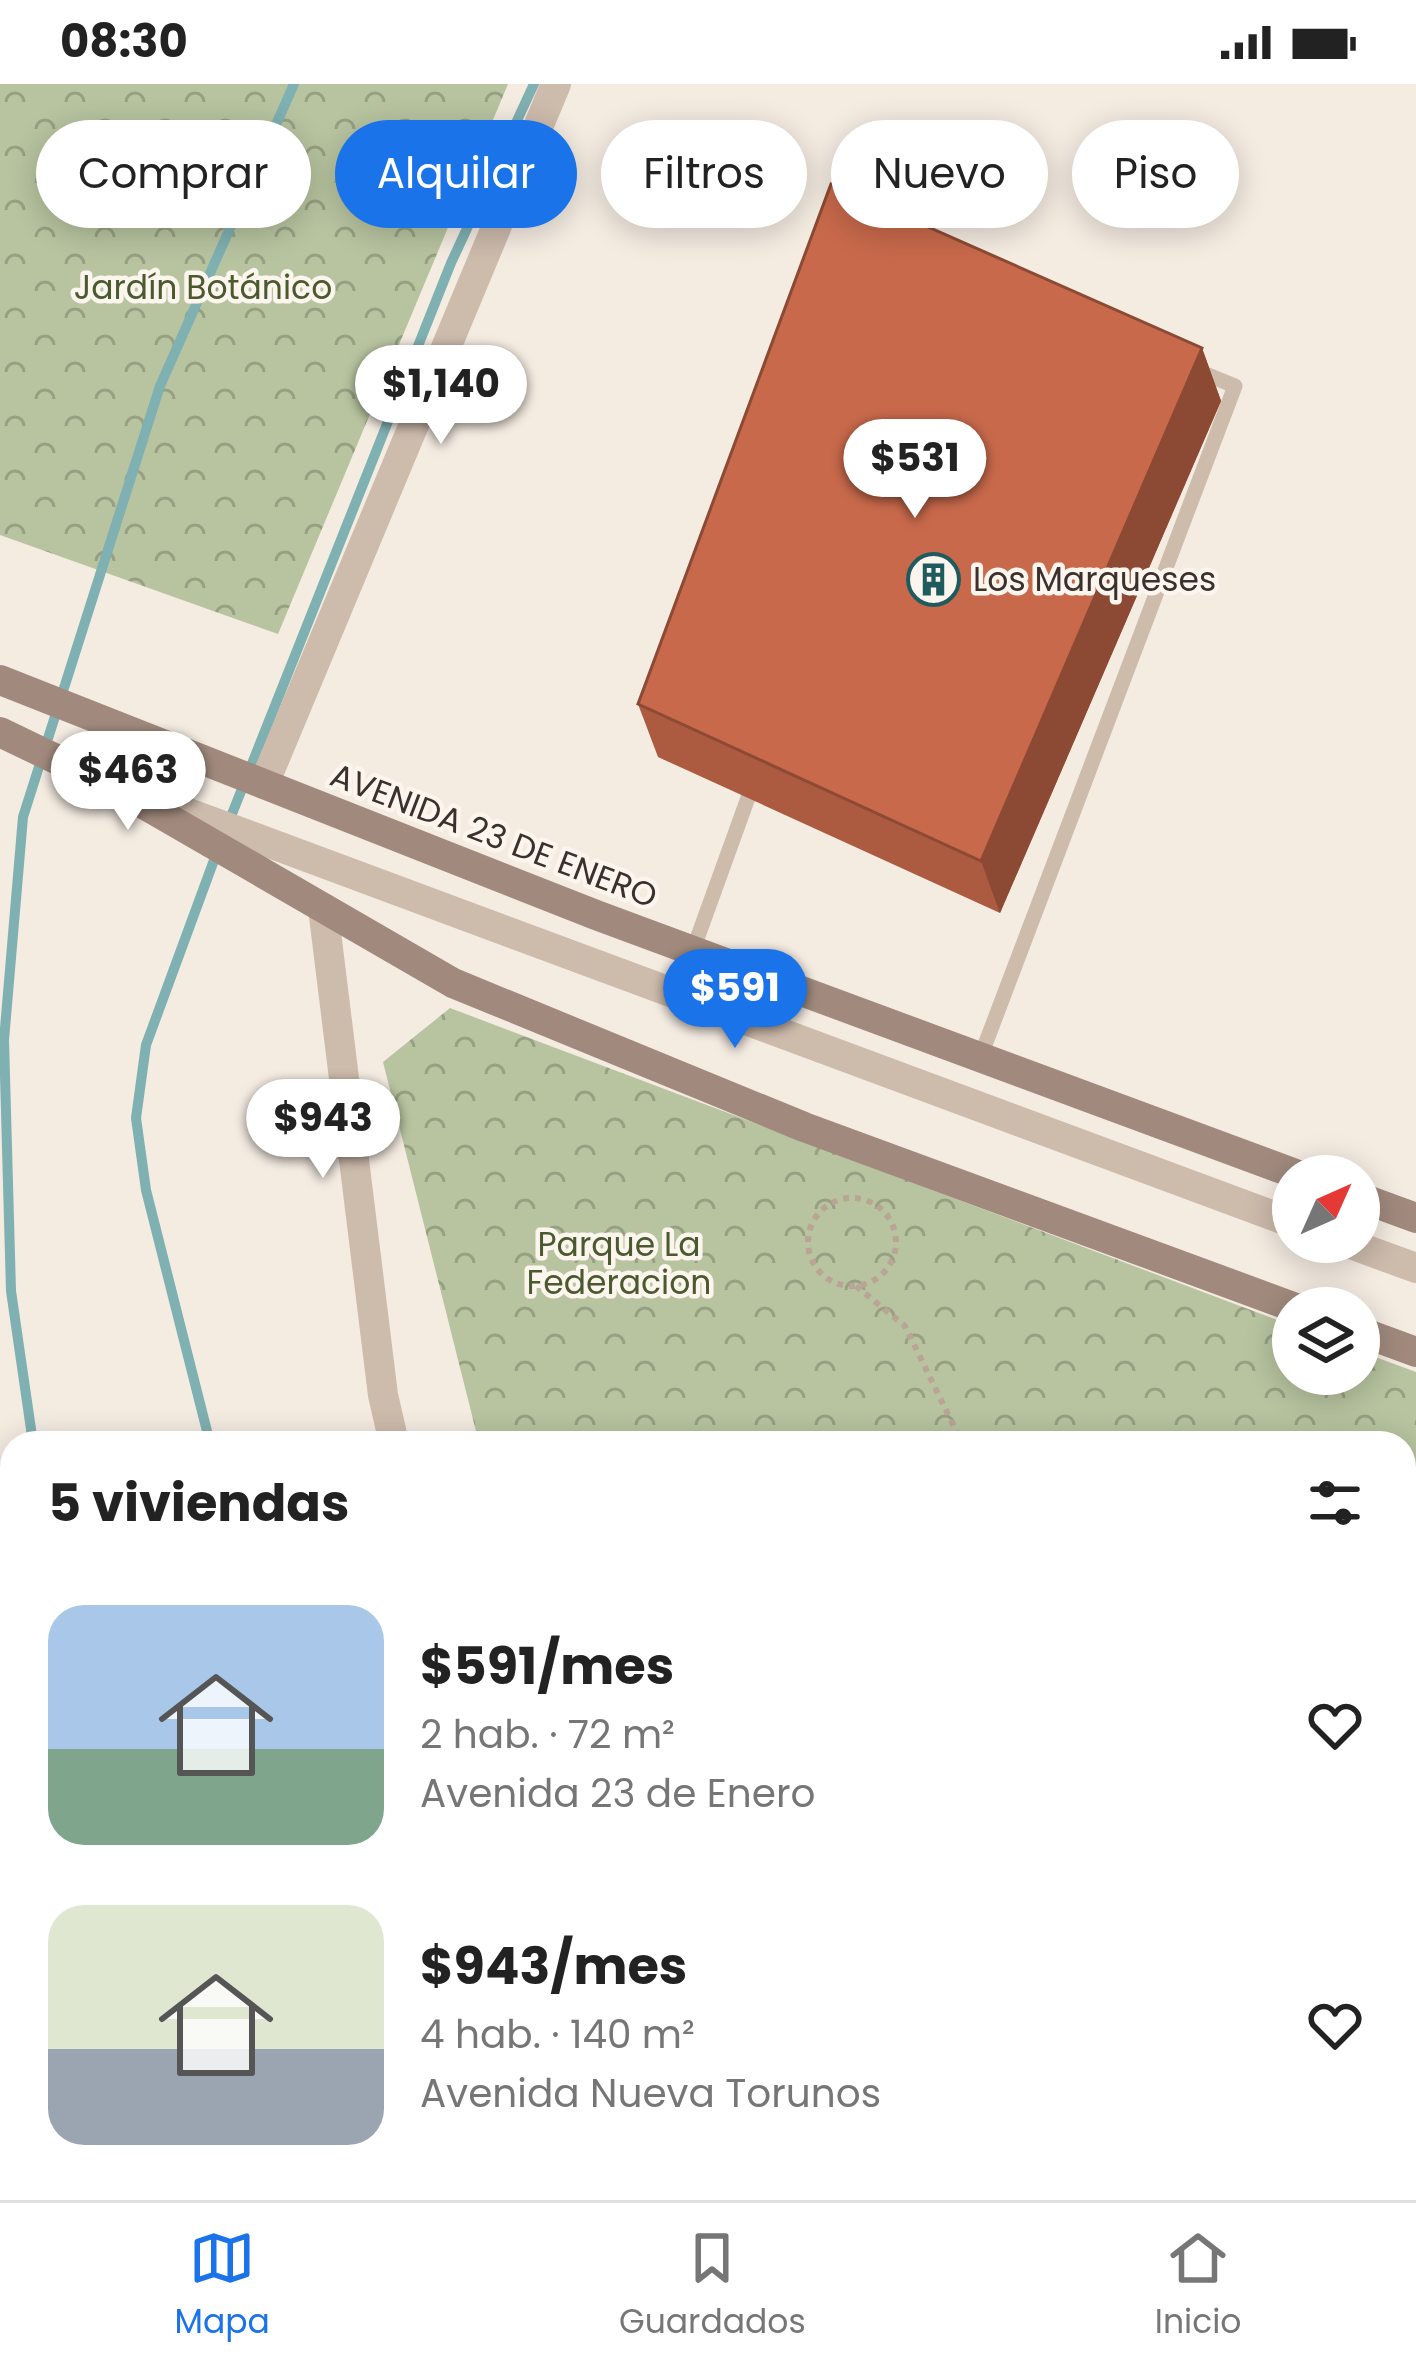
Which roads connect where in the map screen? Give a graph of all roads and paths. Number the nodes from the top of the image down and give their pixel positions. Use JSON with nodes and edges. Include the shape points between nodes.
{"nodes":[{"id":1,"x":556,"y":84,"type":"edge"},
{"id":2,"x":1170,"y":359,"type":"edge"},
{"id":3,"x":0,"y":680,"type":"edge"},
{"id":4,"x":0,"y":732,"type":"edge"},
{"id":5,"x":760,"y":766,"type":"edge"},
{"id":6,"x":264,"y":784,"type":"junction"},
{"id":7,"x":185,"y":820,"type":"junction"},
{"id":8,"x":323,"y":908,"type":"junction"},
{"id":9,"x":693,"y":950,"type":"junction"},
{"id":10,"x":980,"y":1058,"type":"junction"},
{"id":11,"x":1272,"y":1165,"type":"edge"},
{"id":12,"x":1380,"y":1205,"type":"edge"},
{"id":13,"x":1272,"y":1215,"type":"edge"},
{"id":14,"x":1416,"y":1218,"type":"edge"},
{"id":15,"x":1380,"y":1255,"type":"edge"},
{"id":16,"x":1416,"y":1268,"type":"edge"},
{"id":17,"x":856,"y":1286,"type":"junction"},
{"id":18,"x":1272,"y":1299,"type":"edge"},
{"id":19,"x":1380,"y":1339,"type":"edge"},
{"id":20,"x":1416,"y":1352,"type":"edge"},
{"id":21,"x":391,"y":1431,"type":"edge"},
{"id":22,"x":956,"y":1431,"type":"edge"}],
"edges":[{"from":1,"to":6,"type":"street"},
{"from":2,"to":10,"type":"lane","via":[[1235,386]]},
{"from":3,"to":6,"type":"main road","name":"AVENIDA 23 DE ENERO"},
{"from":4,"to":7,"type":"main road"},
{"from":5,"to":9,"type":"lane"},
{"from":6,"to":9,"type":"main road","name":"AVENIDA 23 DE ENERO"},
{"from":7,"to":8,"type":"main road"},
{"from":7,"to":13,"type":"street"},
{"from":8,"to":18,"type":"main road","via":[[453,983],[804,1127]]},
{"from":8,"to":21,"type":"street"},
{"from":9,"to":10,"type":"main road","name":"AVENIDA 23 DE ENERO"},
{"from":10,"to":11,"type":"main road","name":"AVENIDA 23 DE ENERO"},
{"from":12,"to":14,"type":"main road"},
{"from":15,"to":16,"type":"street"},
{"from":17,"to":17,"type":"path","via":[[830,1281],[808,1246],[816,1216],[853,1198],[881,1209],[896,1236],[883,1274]]},
{"from":17,"to":22,"type":"path","via":[[905,1326]]},
{"from":19,"to":20,"type":"main road"}]}
